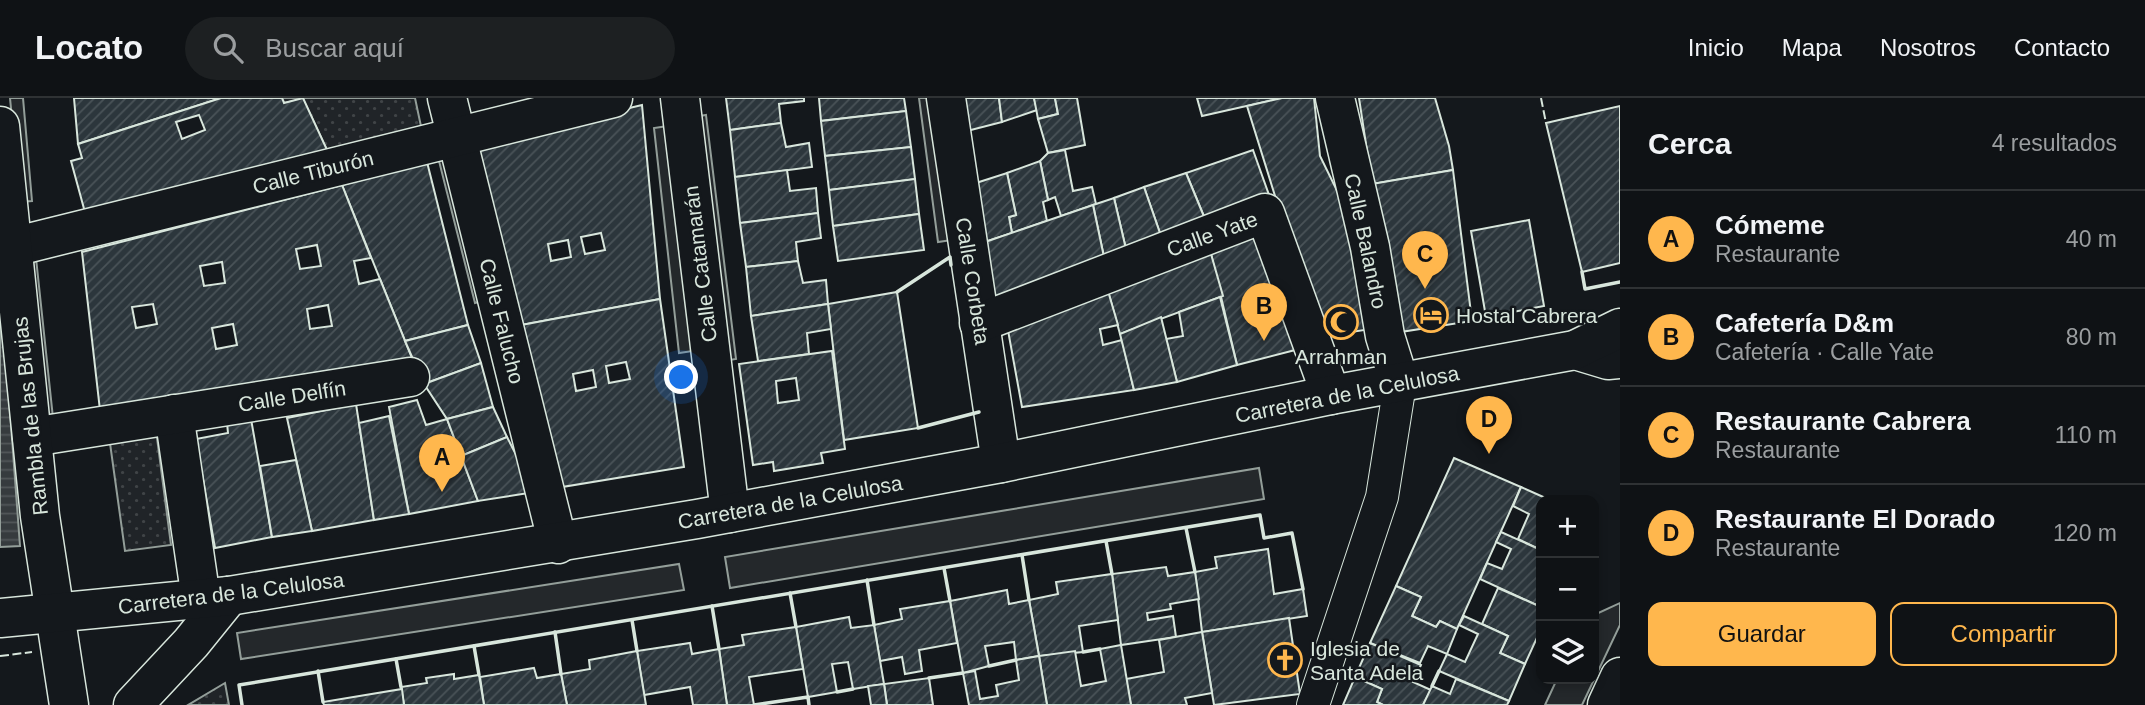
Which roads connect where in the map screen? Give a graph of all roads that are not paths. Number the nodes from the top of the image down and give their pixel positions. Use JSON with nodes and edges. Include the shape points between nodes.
{"nodes":[{"id":1,"x":447,"y":98,"type":"edge"},
{"id":2,"x":613,"y":98,"type":"edge"},
{"id":3,"x":680,"y":98,"type":"edge"},
{"id":4,"x":946,"y":98,"type":"edge"},
{"id":5,"x":1335,"y":98,"type":"edge"},
{"id":6,"x":0,"y":126,"type":"edge"},
{"id":7,"x":456,"y":137,"type":"junction"},
{"id":8,"x":13,"y":247,"type":"junction"},
{"id":9,"x":979,"y":323,"type":"junction"},
{"id":10,"x":1609,"y":353,"type":"edge"},
{"id":11,"x":410,"y":377,"type":"dead end"},
{"id":12,"x":1400,"y":384,"type":"junction"},
{"id":13,"x":1331,"y":395,"type":"junction"},
{"id":14,"x":174,"y":414,"type":"junction"},
{"id":15,"x":32,"y":437,"type":"junction"},
{"id":16,"x":1001,"y":463,"type":"junction"},
{"id":17,"x":730,"y":513,"type":"junction"},
{"id":18,"x":558,"y":544,"type":"junction"},
{"id":19,"x":215,"y":597,"type":"junction"},
{"id":20,"x":56,"y":614,"type":"junction"},
{"id":21,"x":0,"y":618,"type":"edge"},
{"id":22,"x":1620,"y":677,"type":"edge"},
{"id":23,"x":68,"y":705,"type":"edge"},
{"id":24,"x":133,"y":705,"type":"edge"},
{"id":25,"x":1313,"y":705,"type":"edge"},
{"id":26,"x":1607,"y":705,"type":"edge"}],
"edges":[{"from":1,"to":7,"type":"main road","name":"Calle Falucho"},
{"from":2,"to":7,"type":"main road","name":"Calle Tiburón"},
{"from":3,"to":17,"type":"main road","name":"Calle Catamarán"},
{"from":4,"to":9,"type":"main road","name":"Calle Corbeta"},
{"from":5,"to":12,"type":"main road","name":"Calle Balandro","via":[[1370,247],[1385,336]]},
{"from":6,"to":8,"type":"main road","name":"Rambla de las Brujas"},
{"from":7,"to":8,"type":"main road","name":"Calle Tiburón"},
{"from":7,"to":18,"type":"main road","name":"Calle Falucho"},
{"from":8,"to":15,"type":"main road","name":"Rambla de las Brujas"},
{"from":9,"to":13,"type":"main road","name":"Calle Yate","via":[[1265,213]]},
{"from":9,"to":16,"type":"main road","name":"Calle Corbeta"},
{"from":10,"to":12,"type":"main road","name":"Carretera de la Celulosa"},
{"from":11,"to":14,"type":"main road","name":"Calle Delfín"},
{"from":12,"to":13,"type":"main road","name":"Carretera de la Celulosa"},
{"from":12,"to":25,"type":"street","via":[[1382,497]]},
{"from":13,"to":16,"type":"main road","name":"Carretera de la Celulosa"},
{"from":14,"to":15,"type":"main road","name":"Calle Delfín"},
{"from":14,"to":19,"type":"main road"},
{"from":15,"to":20,"type":"main road","name":"Rambla de las Brujas"},
{"from":16,"to":17,"type":"main road","name":"Carretera de la Celulosa"},
{"from":17,"to":18,"type":"main road","name":"Carretera de la Celulosa"},
{"from":18,"to":19,"type":"main road","name":"Carretera de la Celulosa"},
{"from":19,"to":20,"type":"main road","name":"Carretera de la Celulosa"},
{"from":19,"to":24,"type":"main road","via":[[191,643]]},
{"from":20,"to":21,"type":"main road","name":"Carretera de la Celulosa"},
{"from":20,"to":23,"type":"main road","name":"Rambla de las Brujas"},
{"from":22,"to":26,"type":"main road"}]}
